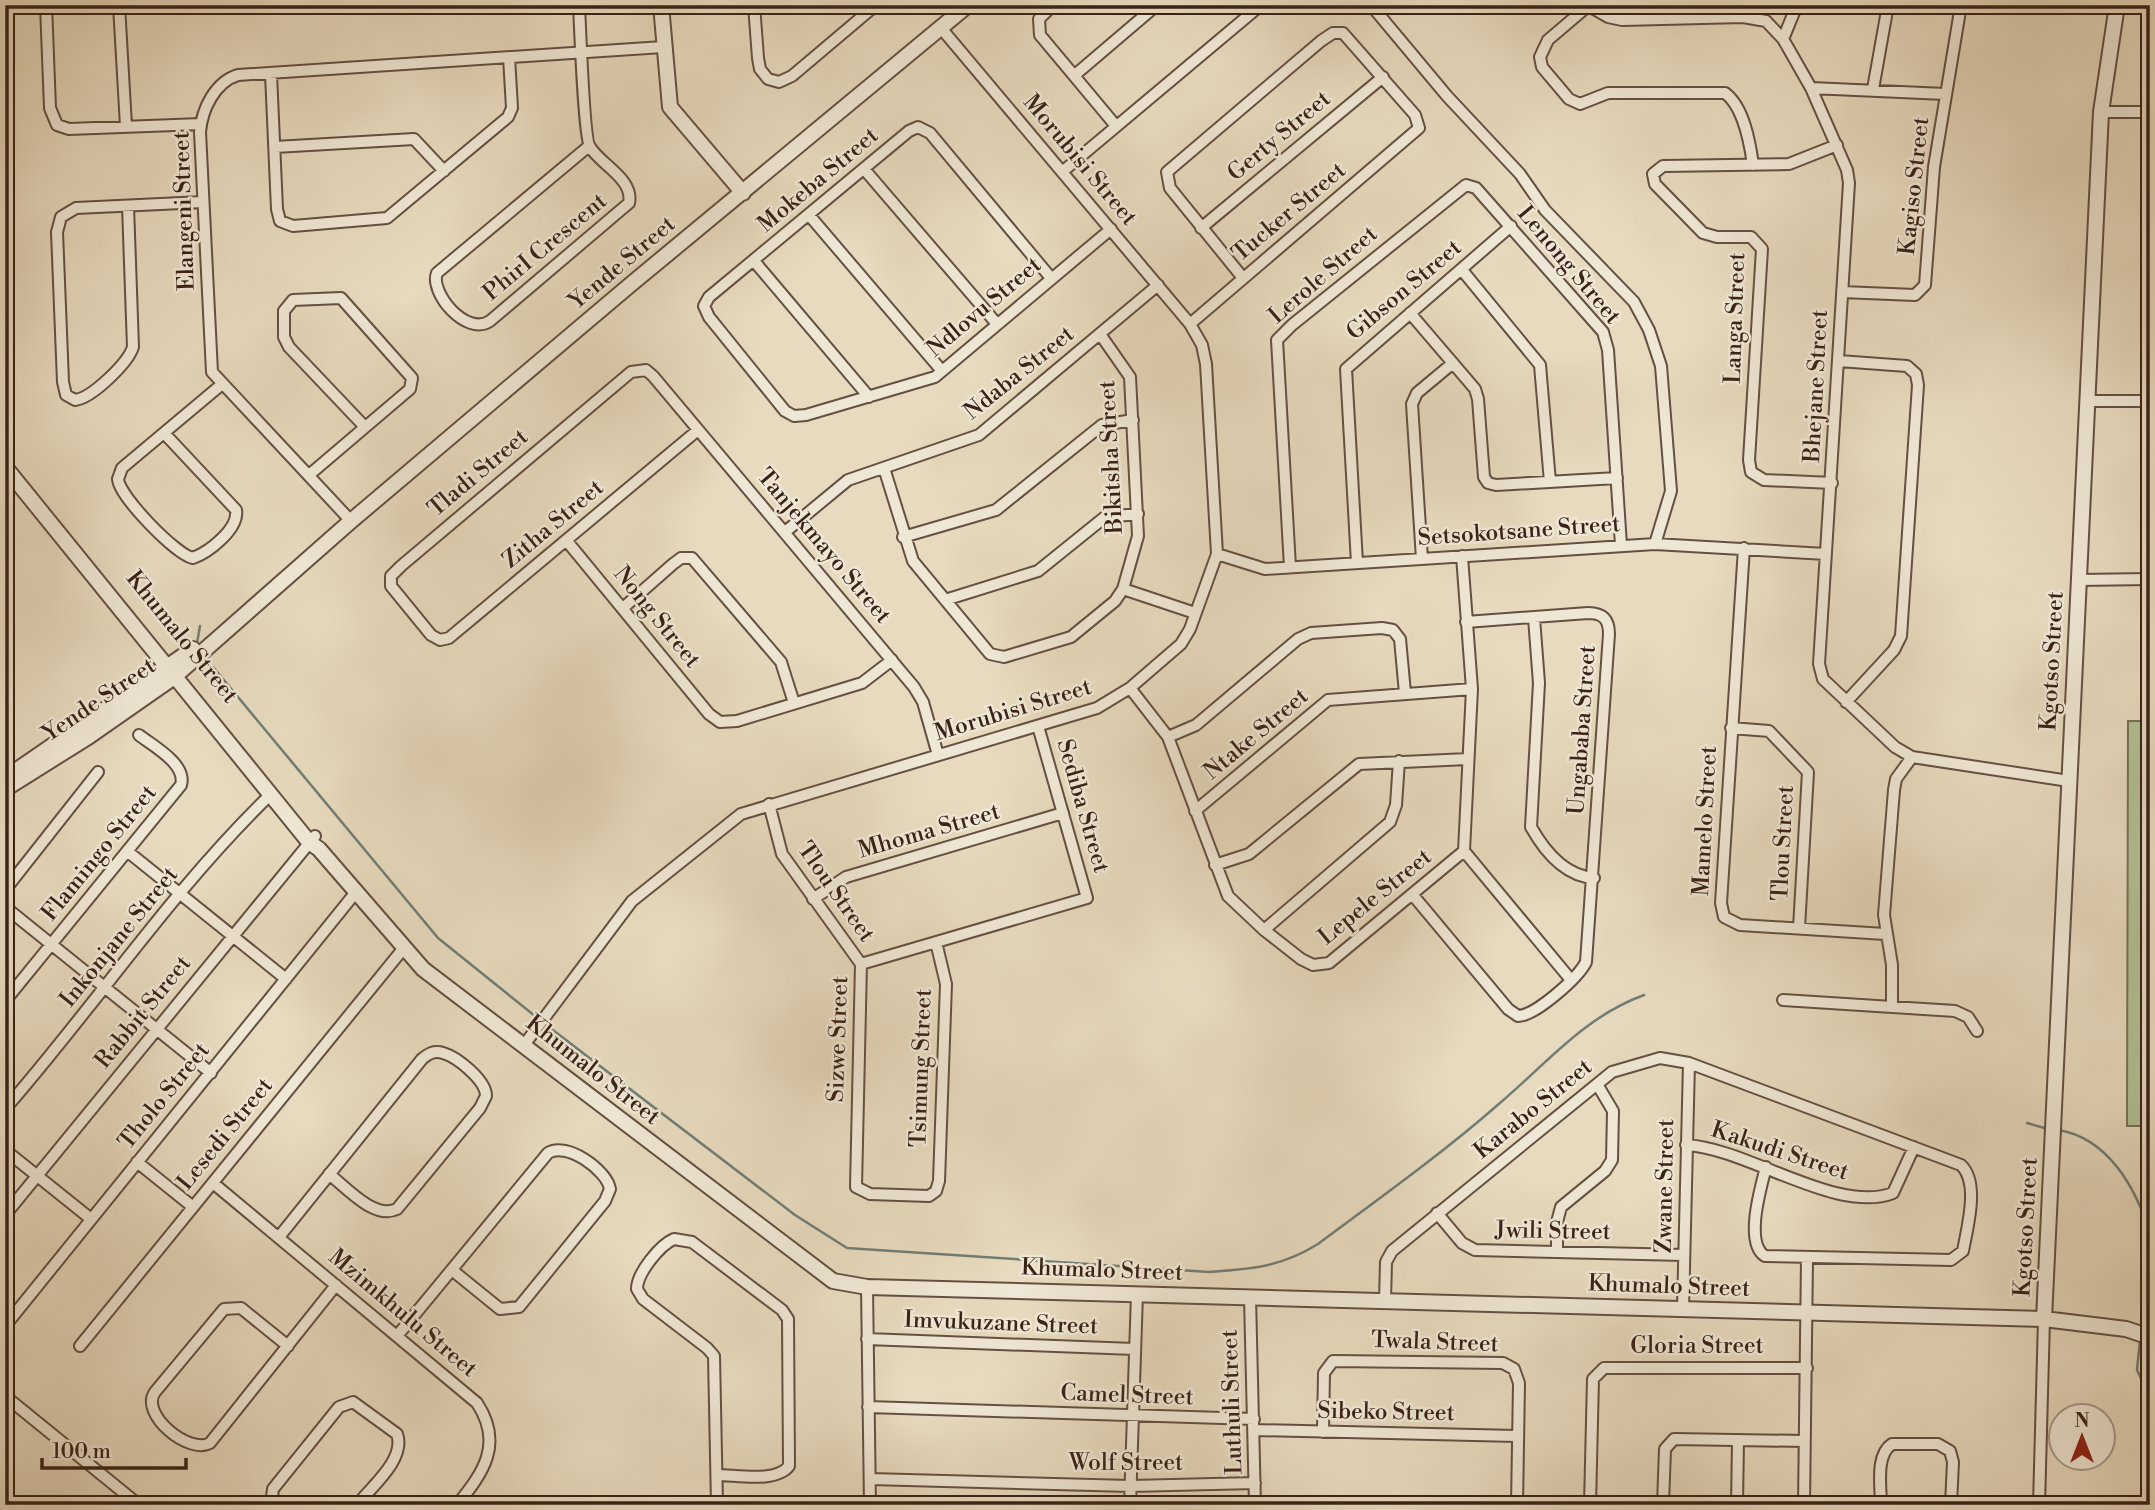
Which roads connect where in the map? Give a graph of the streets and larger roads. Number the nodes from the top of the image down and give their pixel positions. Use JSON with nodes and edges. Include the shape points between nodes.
{"nodes":[{"id":1,"x":46,"y":5,"type":"edge"},
{"id":2,"x":120,"y":5,"type":"edge"},
{"id":3,"x":579,"y":5,"type":"edge"},
{"id":4,"x":661,"y":5,"type":"edge"},
{"id":5,"x":754,"y":5,"type":"edge"},
{"id":6,"x":876,"y":5,"type":"edge"},
{"id":7,"x":968,"y":5,"type":"edge"},
{"id":8,"x":1053,"y":5,"type":"edge"},
{"id":9,"x":1157,"y":5,"type":"edge"},
{"id":10,"x":1261,"y":5,"type":"edge"},
{"id":11,"x":1371,"y":5,"type":"edge"},
{"id":12,"x":1797,"y":5,"type":"edge"},
{"id":13,"x":1888,"y":5,"type":"edge"},
{"id":14,"x":1961,"y":5,"type":"edge"},
{"id":15,"x":2117,"y":5,"type":"edge"},
{"id":16,"x":1587,"y":6,"type":"edge"},
{"id":17,"x":941,"y":28,"type":"junction"},
{"id":18,"x":1783,"y":39,"type":"junction"},
{"id":19,"x":663,"y":47,"type":"junction"},
{"id":20,"x":583,"y":52,"type":"junction"},
{"id":21,"x":509,"y":57,"type":"junction"},
{"id":22,"x":271,"y":74,"type":"junction"},
{"id":23,"x":1076,"y":74,"type":"junction"},
{"id":24,"x":1383,"y":77,"type":"junction"},
{"id":25,"x":1811,"y":89,"type":"junction"},
{"id":26,"x":1873,"y":89,"type":"junction"},
{"id":27,"x":1945,"y":94,"type":"junction"},
{"id":28,"x":2101,"y":112,"type":"junction"},
{"id":29,"x":2150,"y":112,"type":"edge"},
{"id":30,"x":201,"y":124,"type":"junction"},
{"id":31,"x":126,"y":126,"type":"junction"},
{"id":32,"x":1116,"y":126,"type":"junction"},
{"id":33,"x":1837,"y":145,"type":"junction"},
{"id":34,"x":589,"y":146,"type":"junction"},
{"id":35,"x":275,"y":148,"type":"junction"},
{"id":36,"x":1753,"y":165,"type":"junction"},
{"id":37,"x":864,"y":169,"type":"junction"},
{"id":38,"x":443,"y":171,"type":"junction"},
{"id":39,"x":1062,"y":172,"type":"junction"},
{"id":40,"x":1476,"y":188,"type":"joint"},
{"id":41,"x":743,"y":194,"type":"junction"},
{"id":42,"x":203,"y":202,"type":"junction"},
{"id":43,"x":128,"y":206,"type":"junction"},
{"id":44,"x":809,"y":215,"type":"junction"},
{"id":45,"x":1511,"y":226,"type":"junction"},
{"id":46,"x":1201,"y":228,"type":"junction"},
{"id":47,"x":1111,"y":229,"type":"junction"},
{"id":48,"x":754,"y":261,"type":"junction"},
{"id":49,"x":1462,"y":270,"type":"junction"},
{"id":50,"x":1051,"y":278,"type":"junction"},
{"id":51,"x":1243,"y":278,"type":"junction"},
{"id":52,"x":1158,"y":285,"type":"junction"},
{"id":53,"x":1842,"y":292,"type":"junction"},
{"id":54,"x":1410,"y":313,"type":"junction"},
{"id":55,"x":996,"y":324,"type":"junction"},
{"id":56,"x":1190,"y":324,"type":"junction"},
{"id":57,"x":1100,"y":334,"type":"junction"},
{"id":58,"x":1839,"y":361,"type":"junction"},
{"id":59,"x":1453,"y":363,"type":"junction"},
{"id":60,"x":942,"y":371,"type":"junction"},
{"id":61,"x":653,"y":376,"type":"joint"},
{"id":62,"x":221,"y":384,"type":"junction"},
{"id":63,"x":869,"y":397,"type":"junction"},
{"id":64,"x":2087,"y":401,"type":"junction"},
{"id":65,"x":2150,"y":401,"type":"edge"},
{"id":66,"x":1133,"y":420,"type":"junction"},
{"id":67,"x":364,"y":426,"type":"junction"},
{"id":68,"x":698,"y":430,"type":"junction"},
{"id":69,"x":164,"y":433,"type":"junction"},
{"id":70,"x":5,"y":456,"type":"edge"},
{"id":71,"x":5,"y":467,"type":"edge"},
{"id":72,"x":884,"y":467,"type":"junction"},
{"id":73,"x":309,"y":475,"type":"junction"},
{"id":74,"x":1616,"y":478,"type":"junction"},
{"id":75,"x":1550,"y":482,"type":"junction"},
{"id":76,"x":1832,"y":483,"type":"junction"},
{"id":77,"x":1138,"y":514,"type":"junction"},
{"id":78,"x":351,"y":521,"type":"junction"},
{"id":79,"x":785,"y":532,"type":"junction"},
{"id":80,"x":903,"y":537,"type":"junction"},
{"id":81,"x":566,"y":540,"type":"junction"},
{"id":82,"x":1654,"y":544,"type":"junction"},
{"id":83,"x":1621,"y":545,"type":"junction"},
{"id":84,"x":1744,"y":548,"type":"junction"},
{"id":85,"x":1217,"y":554,"type":"junction"},
{"id":86,"x":1826,"y":554,"type":"junction"},
{"id":87,"x":1462,"y":556,"type":"junction"},
{"id":88,"x":1422,"y":559,"type":"junction"},
{"id":89,"x":1357,"y":563,"type":"junction"},
{"id":90,"x":1290,"y":567,"type":"junction"},
{"id":91,"x":2150,"y":579,"type":"edge"},
{"id":92,"x":2078,"y":580,"type":"junction"},
{"id":93,"x":1123,"y":589,"type":"junction"},
{"id":94,"x":118,"y":594,"type":"junction"},
{"id":95,"x":945,"y":600,"type":"junction"},
{"id":96,"x":623,"y":608,"type":"junction"},
{"id":97,"x":120,"y":610,"type":"junction"},
{"id":98,"x":1195,"y":613,"type":"junction"},
{"id":99,"x":1534,"y":618,"type":"junction"},
{"id":100,"x":1466,"y":622,"type":"junction"},
{"id":101,"x":431,"y":635,"type":"joint"},
{"id":102,"x":892,"y":660,"type":"junction"},
{"id":103,"x":175,"y":670,"type":"junction"},
{"id":104,"x":1130,"y":688,"type":"junction"},
{"id":105,"x":157,"y":689,"type":"junction"},
{"id":106,"x":1472,"y":689,"type":"junction"},
{"id":107,"x":1405,"y":693,"type":"junction"},
{"id":108,"x":193,"y":698,"type":"junction"},
{"id":109,"x":794,"y":702,"type":"junction"},
{"id":110,"x":1846,"y":702,"type":"junction"},
{"id":111,"x":1038,"y":726,"type":"junction"},
{"id":112,"x":1731,"y":728,"type":"junction"},
{"id":113,"x":139,"y":735,"type":"dead end"},
{"id":114,"x":1168,"y":737,"type":"junction"},
{"id":115,"x":938,"y":755,"type":"junction"},
{"id":116,"x":1912,"y":757,"type":"junction"},
{"id":117,"x":1468,"y":759,"type":"junction"},
{"id":118,"x":1399,"y":761,"type":"junction"},
{"id":119,"x":99,"y":772,"type":"dead end"},
{"id":120,"x":5,"y":778,"type":"edge"},
{"id":121,"x":2069,"y":781,"type":"junction"},
{"id":122,"x":5,"y":789,"type":"edge"},
{"id":123,"x":270,"y":795,"type":"junction"},
{"id":124,"x":769,"y":804,"type":"junction"},
{"id":125,"x":1195,"y":811,"type":"junction"},
{"id":126,"x":1063,"y":813,"type":"junction"},
{"id":127,"x":314,"y":842,"type":"junction"},
{"id":128,"x":127,"y":851,"type":"junction"},
{"id":129,"x":1464,"y":851,"type":"junction"},
{"id":130,"x":1215,"y":865,"type":"junction"},
{"id":131,"x":1594,"y":878,"type":"junction"},
{"id":132,"x":5,"y":890,"type":"edge"},
{"id":133,"x":356,"y":892,"type":"junction"},
{"id":134,"x":181,"y":894,"type":"junction"},
{"id":135,"x":1412,"y":894,"type":"junction"},
{"id":136,"x":1087,"y":898,"type":"joint"},
{"id":137,"x":813,"y":900,"type":"junction"},
{"id":138,"x":5,"y":907,"type":"edge"},
{"id":139,"x":1799,"y":928,"type":"junction"},
{"id":140,"x":1264,"y":930,"type":"junction"},
{"id":141,"x":1885,"y":934,"type":"junction"},
{"id":142,"x":233,"y":935,"type":"junction"},
{"id":143,"x":936,"y":942,"type":"junction"},
{"id":144,"x":51,"y":945,"type":"junction"},
{"id":145,"x":403,"y":949,"type":"junction"},
{"id":146,"x":861,"y":964,"type":"junction"},
{"id":147,"x":286,"y":979,"type":"junction"},
{"id":148,"x":1571,"y":980,"type":"junction"},
{"id":149,"x":105,"y":987,"type":"junction"},
{"id":150,"x":1783,"y":1000,"type":"dead end"},
{"id":151,"x":5,"y":1001,"type":"edge"},
{"id":152,"x":1892,"y":1007,"type":"junction"},
{"id":153,"x":156,"y":1029,"type":"junction"},
{"id":154,"x":1977,"y":1031,"type":"dead end"},
{"id":155,"x":524,"y":1045,"type":"junction"},
{"id":156,"x":1689,"y":1063,"type":"junction"},
{"id":157,"x":211,"y":1073,"type":"junction"},
{"id":158,"x":1597,"y":1084,"type":"junction"},
{"id":159,"x":5,"y":1109,"type":"edge"},
{"id":160,"x":1686,"y":1144,"type":"junction"},
{"id":161,"x":1914,"y":1147,"type":"junction"},
{"id":162,"x":5,"y":1150,"type":"edge"},
{"id":163,"x":137,"y":1162,"type":"junction"},
{"id":164,"x":1766,"y":1167,"type":"junction"},
{"id":165,"x":330,"y":1174,"type":"junction"},
{"id":166,"x":37,"y":1175,"type":"junction"},
{"id":167,"x":213,"y":1183,"type":"junction"},
{"id":168,"x":934,"y":1194,"type":"joint"},
{"id":169,"x":193,"y":1207,"type":"junction"},
{"id":170,"x":1437,"y":1213,"type":"junction"},
{"id":171,"x":5,"y":1215,"type":"edge"},
{"id":172,"x":91,"y":1219,"type":"junction"},
{"id":173,"x":279,"y":1237,"type":"junction"},
{"id":174,"x":1557,"y":1252,"type":"junction"},
{"id":175,"x":1685,"y":1255,"type":"junction"},
{"id":176,"x":1807,"y":1258,"type":"junction"},
{"id":177,"x":452,"y":1270,"type":"junction"},
{"id":178,"x":336,"y":1285,"type":"junction"},
{"id":179,"x":867,"y":1287,"type":"junction"},
{"id":180,"x":1136,"y":1294,"type":"junction"},
{"id":181,"x":1250,"y":1297,"type":"junction"},
{"id":182,"x":1385,"y":1301,"type":"junction"},
{"id":183,"x":1683,"y":1309,"type":"junction"},
{"id":184,"x":1807,"y":1313,"type":"junction"},
{"id":185,"x":2044,"y":1320,"type":"junction"},
{"id":186,"x":5,"y":1326,"type":"edge"},
{"id":187,"x":397,"y":1336,"type":"junction"},
{"id":188,"x":2150,"y":1337,"type":"edge"},
{"id":189,"x":867,"y":1339,"type":"junction"},
{"id":190,"x":80,"y":1346,"type":"dead end"},
{"id":191,"x":288,"y":1346,"type":"junction"},
{"id":192,"x":1134,"y":1349,"type":"junction"},
{"id":193,"x":1807,"y":1368,"type":"junction"},
{"id":194,"x":5,"y":1396,"type":"edge"},
{"id":195,"x":869,"y":1407,"type":"junction"},
{"id":196,"x":1132,"y":1416,"type":"junction"},
{"id":197,"x":1254,"y":1425,"type":"junction"},
{"id":198,"x":1323,"y":1432,"type":"junction"},
{"id":199,"x":1517,"y":1436,"type":"junction"},
{"id":200,"x":1738,"y":1440,"type":"junction"},
{"id":201,"x":1804,"y":1441,"type":"junction"},
{"id":202,"x":717,"y":1475,"type":"junction"},
{"id":203,"x":870,"y":1479,"type":"junction"},
{"id":204,"x":1255,"y":1483,"type":"junction"},
{"id":205,"x":1131,"y":1486,"type":"junction"},
{"id":206,"x":1255,"y":1503,"type":"edge"},
{"id":207,"x":139,"y":1505,"type":"edge"},
{"id":208,"x":271,"y":1505,"type":"edge"},
{"id":209,"x":357,"y":1505,"type":"edge"},
{"id":210,"x":457,"y":1505,"type":"edge"},
{"id":211,"x":717,"y":1505,"type":"edge"},
{"id":212,"x":870,"y":1505,"type":"edge"},
{"id":213,"x":1130,"y":1505,"type":"edge"},
{"id":214,"x":1373,"y":1505,"type":"edge"},
{"id":215,"x":1517,"y":1505,"type":"edge"},
{"id":216,"x":1590,"y":1505,"type":"edge"},
{"id":217,"x":1663,"y":1505,"type":"edge"},
{"id":218,"x":1737,"y":1505,"type":"edge"},
{"id":219,"x":1804,"y":1505,"type":"edge"},
{"id":220,"x":1881,"y":1505,"type":"edge"},
{"id":221,"x":1951,"y":1505,"type":"edge"},
{"id":222,"x":2039,"y":1505,"type":"edge"}],
"edges":[{"from":1,"to":31,"type":"street","via":[[54,120],[69,129]]},
{"from":2,"to":31,"type":"street"},
{"from":3,"to":20,"type":"street"},
{"from":4,"to":19,"type":"street"},
{"from":5,"to":6,"type":"street","via":[[760,69],[768,79],[779,82]]},
{"from":7,"to":17,"type":"street","name":"Yende Street"},
{"from":8,"to":23,"type":"street","via":[[1039,19],[1038,30]]},
{"from":9,"to":23,"type":"street"},
{"from":10,"to":32,"type":"street"},
{"from":11,"to":82,"type":"street","via":[[1520,174],[1545,210],[1634,302],[1649,330],[1661,366],[1671,491]]},
{"from":12,"to":18,"type":"street"},
{"from":13,"to":26,"type":"street"},
{"from":14,"to":27,"type":"street","name":"Kagiso Street"},
{"from":15,"to":28,"type":"street","name":"Kgotso Street"},
{"from":16,"to":18,"type":"street","name":"Bhejane Street","via":[[1622,20],[1754,17],[1766,21]]},
{"from":16,"to":36,"type":"street","via":[[1540,52],[1542,67],[1569,99],[1580,104],[1608,93],[1725,93],[1749,139]]},
{"from":17,"to":39,"type":"street","name":"Morubisi Street"},
{"from":17,"to":41,"type":"street","name":"Yende Street"},
{"from":18,"to":25,"type":"street","name":"Bhejane Street"},
{"from":19,"to":20,"type":"street","name":"Elangeni Street"},
{"from":19,"to":41,"type":"street","via":[[670,107]]},
{"from":20,"to":21,"type":"street","name":"Elangeni Street"},
{"from":20,"to":34,"type":"street"},
{"from":21,"to":22,"type":"street","name":"Elangeni Street"},
{"from":21,"to":38,"type":"street","via":[[511,113]]},
{"from":22,"to":30,"type":"street","name":"Elangeni Street","via":[[226,80],[209,102]]},
{"from":22,"to":35,"type":"street"},
{"from":23,"to":32,"type":"street"},
{"from":24,"to":46,"type":"street","name":"Gerty Street"},
{"from":24,"to":46,"type":"street","via":[[1347,35],[1338,32],[1321,41],[1170,167],[1166,182]]},
{"from":24,"to":51,"type":"street","name":"Tucker Street","via":[[1418,119],[1416,134]]},
{"from":25,"to":26,"type":"street"},
{"from":25,"to":33,"type":"street","name":"Bhejane Street"},
{"from":26,"to":27,"type":"street"},
{"from":27,"to":53,"type":"street","name":"Kagiso Street","via":[[1923,289],[1908,295]]},
{"from":28,"to":29,"type":"street"},
{"from":28,"to":64,"type":"street","name":"Kgotso Street"},
{"from":30,"to":31,"type":"street"},
{"from":30,"to":42,"type":"street","name":"Elangeni Street"},
{"from":32,"to":39,"type":"street"},
{"from":33,"to":36,"type":"street","name":"Langa Street","via":[[1795,163]]},
{"from":33,"to":53,"type":"street","name":"Bhejane Street","via":[[1849,183]]},
{"from":34,"to":34,"type":"street","name":"PhirI Crescent","via":[[629,189],[629,203],[491,321],[468,324],[438,293],[437,273]]},
{"from":35,"to":38,"type":"street","via":[[414,139]]},
{"from":35,"to":38,"type":"street","via":[[277,209],[280,221],[288,225],[387,218]]},
{"from":36,"to":76,"type":"street","name":"Langa Street","via":[[1663,166],[1655,170],[1653,179],[1703,233],[1751,237],[1762,249],[1751,472],[1764,480]]},
{"from":37,"to":44,"type":"street","name":"Mokeba Street"},
{"from":37,"to":50,"type":"street","name":"Mokeba Street","via":[[909,131],[918,127],[930,133]]},
{"from":37,"to":55,"type":"street"},
{"from":39,"to":47,"type":"street","name":"Morubisi Street"},
{"from":40,"to":45,"type":"street","name":"Lenong Street"},
{"from":40,"to":90,"type":"street","name":"Lerole Street","via":[[1466,185],[1454,192],[1278,340]]},
{"from":41,"to":78,"type":"street","name":"Yende Street"},
{"from":42,"to":43,"type":"street"},
{"from":42,"to":62,"type":"street","name":"Elangeni Street","via":[[211,366]]},
{"from":43,"to":43,"type":"street","via":[[76,208],[65,212],[58,223],[64,382],[66,395],[75,400],[124,364],[134,347]]},
{"from":44,"to":48,"type":"street","name":"Mokeba Street"},
{"from":44,"to":60,"type":"street"},
{"from":45,"to":49,"type":"street","name":"Gibson Street"},
{"from":45,"to":74,"type":"street","name":"Lenong Street","via":[[1606,339]]},
{"from":46,"to":51,"type":"street"},
{"from":47,"to":50,"type":"street","name":"Ndlovu Street"},
{"from":47,"to":52,"type":"street","name":"Morubisi Street"},
{"from":48,"to":63,"type":"street","name":"Mokeba Street"},
{"from":48,"to":63,"type":"street","name":"Ndlovu Street","via":[[704,306],[785,411],[806,415]]},
{"from":49,"to":54,"type":"street","name":"Gibson Street"},
{"from":49,"to":75,"type":"street","via":[[1540,365]]},
{"from":50,"to":55,"type":"street","name":"Ndlovu Street"},
{"from":51,"to":56,"type":"street","name":"Tucker Street"},
{"from":52,"to":56,"type":"street","name":"Morubisi Street"},
{"from":52,"to":57,"type":"street","name":"Ndaba Street"},
{"from":53,"to":58,"type":"street","name":"Bhejane Street"},
{"from":54,"to":59,"type":"street"},
{"from":54,"to":89,"type":"street","name":"Gibson Street","via":[[1351,362],[1344,375]]},
{"from":55,"to":60,"type":"street","name":"Ndlovu Street"},
{"from":56,"to":85,"type":"street","name":"Morubisi Street","via":[[1206,364]]},
{"from":57,"to":66,"type":"street","name":"Bikitsha Street","via":[[1128,369]]},
{"from":57,"to":72,"type":"street","name":"Ndaba Street","via":[[979,435]]},
{"from":58,"to":76,"type":"street","name":"Bhejane Street"},
{"from":58,"to":110,"type":"street","via":[[1907,366],[1916,373],[1918,385],[1901,636],[1894,650]]},
{"from":59,"to":75,"type":"street","via":[[1477,394],[1488,483]]},
{"from":59,"to":88,"type":"street","via":[[1417,394],[1412,404]]},
{"from":60,"to":63,"type":"street","name":"Ndlovu Street","via":[[930,379]]},
{"from":61,"to":68,"type":"street","name":"Tanjekmayo Street"},
{"from":61,"to":101,"type":"street","name":"Tladi Street","via":[[640,369],[631,372],[394,572],[391,586]]},
{"from":62,"to":69,"type":"street"},
{"from":62,"to":73,"type":"street","name":"Elangeni Street"},
{"from":64,"to":65,"type":"street"},
{"from":64,"to":92,"type":"street","name":"Kgotso Street"},
{"from":66,"to":77,"type":"street","name":"Bikitsha Street"},
{"from":66,"to":80,"type":"street","via":[[1102,425],[996,510]]},
{"from":67,"to":67,"type":"street","via":[[410,389],[411,374],[341,298],[293,300],[284,312],[286,343]]},
{"from":67,"to":73,"type":"street"},
{"from":68,"to":79,"type":"street","name":"Tanjekmayo Street"},
{"from":68,"to":81,"type":"street","name":"Zitha Street"},
{"from":69,"to":69,"type":"street","via":[[237,515],[233,527],[192,558],[180,553],[118,485],[122,468]]},
{"from":70,"to":94,"type":"street","name":"Khumalo Street"},
{"from":71,"to":97,"type":"street","name":"Khumalo Street"},
{"from":72,"to":79,"type":"street","name":"Ndaba Street","via":[[839,486]]},
{"from":72,"to":80,"type":"street","name":"Bikitsha Street"},
{"from":73,"to":78,"type":"street","name":"Elangeni Street"},
{"from":74,"to":75,"type":"street"},
{"from":74,"to":83,"type":"street","name":"Lenong Street"},
{"from":76,"to":86,"type":"street","name":"Bhejane Street"},
{"from":77,"to":93,"type":"street","name":"Bikitsha Street","via":[[1137,545]]},
{"from":77,"to":95,"type":"street","via":[[1105,517],[1032,574]]},
{"from":78,"to":103,"type":"street","name":"Yende Street"},
{"from":79,"to":102,"type":"street","name":"Tanjekmayo Street"},
{"from":80,"to":95,"type":"street","name":"Bikitsha Street","via":[[913,561]]},
{"from":81,"to":96,"type":"street","name":"Nong Street"},
{"from":81,"to":101,"type":"street","name":"Zitha Street","via":[[449,638]]},
{"from":82,"to":83,"type":"street","name":"Setsokotsane Street"},
{"from":82,"to":84,"type":"street","name":"Setsokotsane Street"},
{"from":83,"to":87,"type":"street","name":"Setsokotsane Street"},
{"from":84,"to":86,"type":"street","name":"Setsokotsane Street"},
{"from":84,"to":112,"type":"street","name":"Mamelo Street"},
{"from":85,"to":90,"type":"street","name":"Setsokotsane Street","via":[[1251,566]]},
{"from":85,"to":98,"type":"street","name":"Morubisi Street"},
{"from":86,"to":110,"type":"street","name":"Bhejane Street","via":[[1819,669]]},
{"from":87,"to":88,"type":"street","name":"Setsokotsane Street"},
{"from":87,"to":100,"type":"street","name":"Lepele Street"},
{"from":88,"to":89,"type":"street","name":"Setsokotsane Street"},
{"from":89,"to":90,"type":"street","name":"Setsokotsane Street"},
{"from":91,"to":92,"type":"street"},
{"from":92,"to":121,"type":"street","name":"Kgotso Street"},
{"from":93,"to":95,"type":"street","name":"Bikitsha Street","via":[[1076,634],[1004,657],[986,650]]},
{"from":93,"to":98,"type":"street"},
{"from":94,"to":97,"type":"street"},
{"from":94,"to":103,"type":"street","name":"Khumalo Street"},
{"from":96,"to":109,"type":"street","name":"Nong Street","via":[[716,720],[737,721]]},
{"from":96,"to":109,"type":"street","via":[[681,558],[692,558],[781,662]]},
{"from":97,"to":103,"type":"street","name":"Khumalo Street"},
{"from":98,"to":104,"type":"street","name":"Morubisi Street","via":[[1181,644]]},
{"from":99,"to":100,"type":"street","name":"Ungababa Street"},
{"from":99,"to":131,"type":"street","via":[[1539,683],[1531,827],[1566,871]]},
{"from":99,"to":131,"type":"street","name":"Ungababa Street","via":[[1595,614],[1604,617],[1609,626]]},
{"from":100,"to":106,"type":"street","name":"Lepele Street"},
{"from":102,"to":109,"type":"street","via":[[862,683]]},
{"from":102,"to":115,"type":"street","name":"Tanjekmayo Street","via":[[918,693]]},
{"from":103,"to":105,"type":"street","name":"Yende Street"},
{"from":103,"to":108,"type":"street","name":"Khumalo Street"},
{"from":103,"to":120,"type":"street","name":"Yende Street"},
{"from":103,"to":127,"type":"street","name":"Khumalo Street"},
{"from":104,"to":111,"type":"street","name":"Morubisi Street","via":[[1097,708]]},
{"from":104,"to":114,"type":"street","name":"Lepele Street"},
{"from":105,"to":108,"type":"street"},
{"from":105,"to":122,"type":"street","name":"Yende Street"},
{"from":106,"to":107,"type":"street","name":"Ntake Street"},
{"from":106,"to":117,"type":"street","name":"Lepele Street"},
{"from":107,"to":114,"type":"street","via":[[1400,639],[1393,630],[1311,633],[1196,725]]},
{"from":107,"to":125,"type":"street","name":"Ntake Street","via":[[1328,701]]},
{"from":108,"to":123,"type":"street","name":"Khumalo Street"},
{"from":110,"to":116,"type":"street","name":"Bhejane Street"},
{"from":111,"to":115,"type":"street","name":"Morubisi Street"},
{"from":111,"to":126,"type":"street","name":"Sediba Street"},
{"from":112,"to":139,"type":"street","name":"Tlou Street","via":[[1769,731],[1808,772]]},
{"from":112,"to":139,"type":"street","name":"Mamelo Street","via":[[1721,911],[1732,923]]},
{"from":113,"to":128,"type":"street","name":"Flamingo Street","via":[[178,768],[182,780]]},
{"from":114,"to":125,"type":"street","name":"Lepele Street"},
{"from":115,"to":124,"type":"street","name":"Morubisi Street"},
{"from":116,"to":121,"type":"street","name":"Bhejane Street"},
{"from":116,"to":141,"type":"street","via":[[1896,779],[1894,790]]},
{"from":117,"to":118,"type":"street"},
{"from":117,"to":129,"type":"street","name":"Lepele Street"},
{"from":118,"to":130,"type":"street","via":[[1355,766],[1249,854]]},
{"from":118,"to":140,"type":"street","via":[[1390,822]]},
{"from":119,"to":132,"type":"street"},
{"from":121,"to":185,"type":"street","name":"Kgotso Street"},
{"from":123,"to":127,"type":"street","name":"Khumalo Street"},
{"from":123,"to":134,"type":"street","name":"Inkonjane Street"},
{"from":124,"to":137,"type":"street","name":"Tlou Street","via":[[780,849]]},
{"from":124,"to":155,"type":"street","name":"Morubisi Street","via":[[735,818],[640,893]]},
{"from":125,"to":130,"type":"street","name":"Lepele Street"},
{"from":126,"to":136,"type":"street","name":"Sediba Street"},
{"from":126,"to":137,"type":"street","name":"Mhoma Street","via":[[846,877]]},
{"from":127,"to":133,"type":"street","name":"Khumalo Street"},
{"from":127,"to":142,"type":"street","name":"Rabbit Street"},
{"from":128,"to":134,"type":"street"},
{"from":128,"to":144,"type":"street","name":"Flamingo Street"},
{"from":129,"to":135,"type":"street","name":"Lepele Street"},
{"from":129,"to":148,"type":"street"},
{"from":130,"to":140,"type":"street","name":"Lepele Street","via":[[1232,901]]},
{"from":131,"to":148,"type":"street","name":"Ungababa Street","via":[[1588,957]]},
{"from":133,"to":145,"type":"street","name":"Khumalo Street"},
{"from":133,"to":147,"type":"street","name":"Tholo Street"},
{"from":134,"to":142,"type":"street"},
{"from":134,"to":149,"type":"street","name":"Inkonjane Street"},
{"from":135,"to":140,"type":"street","name":"Lepele Street","via":[[1323,965],[1301,959]]},
{"from":135,"to":148,"type":"street","name":"Ungababa Street","via":[[1518,1016],[1532,1013]]},
{"from":136,"to":143,"type":"street","name":"Sizwe Street"},
{"from":137,"to":146,"type":"street","name":"Tlou Street"},
{"from":138,"to":144,"type":"street"},
{"from":139,"to":141,"type":"street","name":"Mamelo Street"},
{"from":141,"to":152,"type":"street","via":[[1892,965]]},
{"from":142,"to":147,"type":"street"},
{"from":142,"to":153,"type":"street","name":"Rabbit Street"},
{"from":143,"to":146,"type":"street","name":"Sizwe Street"},
{"from":143,"to":168,"type":"street","name":"Tsimung Street","via":[[946,991],[939,1181]]},
{"from":144,"to":149,"type":"street"},
{"from":144,"to":151,"type":"street","name":"Flamingo Street"},
{"from":145,"to":155,"type":"street","name":"Khumalo Street"},
{"from":145,"to":167,"type":"street","name":"Lesedi Street"},
{"from":146,"to":168,"type":"street","name":"Sizwe Street","via":[[856,1187],[870,1194]]},
{"from":147,"to":157,"type":"street","name":"Tholo Street"},
{"from":149,"to":153,"type":"street"},
{"from":149,"to":159,"type":"street","name":"Inkonjane Street"},
{"from":150,"to":152,"type":"street"},
{"from":152,"to":154,"type":"street","via":[[1955,1011],[1968,1017]]},
{"from":153,"to":157,"type":"street"},
{"from":153,"to":166,"type":"street","name":"Rabbit Street"},
{"from":155,"to":179,"type":"street","name":"Khumalo Street","via":[[822,1274],[846,1285]]},
{"from":156,"to":158,"type":"street","name":"Karabo Street","via":[[1660,1058],[1619,1068]]},
{"from":156,"to":160,"type":"street","name":"Zwane Street"},
{"from":156,"to":161,"type":"street","name":"Karabo Street"},
{"from":157,"to":163,"type":"street","name":"Tholo Street"},
{"from":158,"to":170,"type":"street","name":"Karabo Street"},
{"from":158,"to":174,"type":"street","via":[[1613,1111],[1612,1160],[1562,1207]]},
{"from":160,"to":164,"type":"street","name":"Kakudi Street","via":[[1707,1146]]},
{"from":160,"to":175,"type":"street","name":"Zwane Street"},
{"from":161,"to":164,"type":"street","name":"Kakudi Street","via":[[1896,1190],[1882,1196],[1835,1194]]},
{"from":161,"to":176,"type":"street","name":"Karabo Street","via":[[1965,1168],[1971,1188],[1964,1251],[1955,1259]]},
{"from":162,"to":166,"type":"street"},
{"from":163,"to":169,"type":"street"},
{"from":163,"to":172,"type":"street","name":"Tholo Street"},
{"from":164,"to":176,"type":"street","via":[[1756,1207],[1756,1248],[1772,1257]]},
{"from":165,"to":165,"type":"street","via":[[427,1055],[447,1055],[483,1084],[486,1096],[480,1108],[397,1209],[375,1209]]},
{"from":165,"to":173,"type":"street"},
{"from":166,"to":171,"type":"street","name":"Rabbit Street"},
{"from":166,"to":172,"type":"street"},
{"from":167,"to":169,"type":"street","name":"Lesedi Street"},
{"from":167,"to":173,"type":"street","name":"Mzimkhulu Street"},
{"from":169,"to":190,"type":"street","name":"Lesedi Street"},
{"from":170,"to":174,"type":"street","name":"Jwili Street","via":[[1468,1248]]},
{"from":170,"to":182,"type":"street","name":"Karabo Street","via":[[1388,1256]]},
{"from":172,"to":186,"type":"street","name":"Tholo Street"},
{"from":173,"to":178,"type":"street","name":"Mzimkhulu Street"},
{"from":174,"to":175,"type":"street","name":"Jwili Street"},
{"from":175,"to":183,"type":"street","name":"Zwane Street"},
{"from":176,"to":184,"type":"street"},
{"from":177,"to":177,"type":"street","via":[[552,1150],[567,1149],[607,1178],[610,1189],[605,1201],[519,1307],[500,1309]]},
{"from":177,"to":187,"type":"street"},
{"from":178,"to":187,"type":"street","name":"Mzimkhulu Street"},
{"from":178,"to":191,"type":"street"},
{"from":179,"to":180,"type":"street","name":"Khumalo Street"},
{"from":179,"to":189,"type":"street"},
{"from":180,"to":181,"type":"street","name":"Khumalo Street"},
{"from":180,"to":192,"type":"street"},
{"from":181,"to":182,"type":"street","name":"Khumalo Street"},
{"from":181,"to":197,"type":"street","name":"Luthuli Street"},
{"from":182,"to":183,"type":"street","name":"Khumalo Street"},
{"from":183,"to":184,"type":"street","name":"Khumalo Street"},
{"from":184,"to":185,"type":"street","name":"Khumalo Street"},
{"from":184,"to":193,"type":"street"},
{"from":185,"to":188,"type":"street","name":"Khumalo Street","via":[[2126,1329]]},
{"from":185,"to":222,"type":"street"},
{"from":187,"to":210,"type":"street","name":"Mzimkhulu Street","via":[[482,1411],[489,1441],[487,1460]]},
{"from":189,"to":192,"type":"street","name":"Imvukuzane Street"},
{"from":189,"to":195,"type":"street"},
{"from":191,"to":191,"type":"street","via":[[206,1445],[188,1443],[152,1411],[150,1401],[155,1392],[224,1309],[241,1308]]},
{"from":192,"to":196,"type":"street"},
{"from":193,"to":201,"type":"street"},
{"from":193,"to":216,"type":"street","name":"Gloria Street","via":[[1604,1368],[1593,1379]]},
{"from":194,"to":207,"type":"street"},
{"from":195,"to":196,"type":"street","name":"Camel Street"},
{"from":195,"to":203,"type":"street"},
{"from":196,"to":197,"type":"street","name":"Camel Street"},
{"from":196,"to":205,"type":"street"},
{"from":197,"to":198,"type":"street","name":"Sibeko Street"},
{"from":197,"to":204,"type":"street","name":"Luthuli Street"},
{"from":198,"to":199,"type":"street","name":"Sibeko Street"},
{"from":198,"to":199,"type":"street","name":"Twala Street","via":[[1325,1368],[1339,1359],[1503,1363],[1514,1370],[1519,1383]]},
{"from":199,"to":215,"type":"street","name":"Twala Street"},
{"from":200,"to":201,"type":"street"},
{"from":200,"to":217,"type":"street","via":[[1683,1438],[1668,1443]]},
{"from":200,"to":218,"type":"street"},
{"from":201,"to":219,"type":"street"},
{"from":202,"to":202,"type":"street","via":[[712,1353],[637,1289],[639,1277],[674,1239],[692,1242],[788,1319],[789,1466],[779,1474]]},
{"from":202,"to":211,"type":"street"},
{"from":203,"to":205,"type":"street","name":"Wolf Street"},
{"from":203,"to":212,"type":"street"},
{"from":204,"to":205,"type":"street","name":"Wolf Street"},
{"from":204,"to":206,"type":"street","name":"Luthuli Street"},
{"from":205,"to":213,"type":"street"},
{"from":206,"to":214,"type":"street"},
{"from":208,"to":209,"type":"street","via":[[273,1489],[339,1407],[353,1402],[397,1434],[400,1442],[394,1460]]},
{"from":220,"to":221,"type":"street","via":[[1883,1452],[1892,1444],[1944,1446],[1953,1462]]}]}
